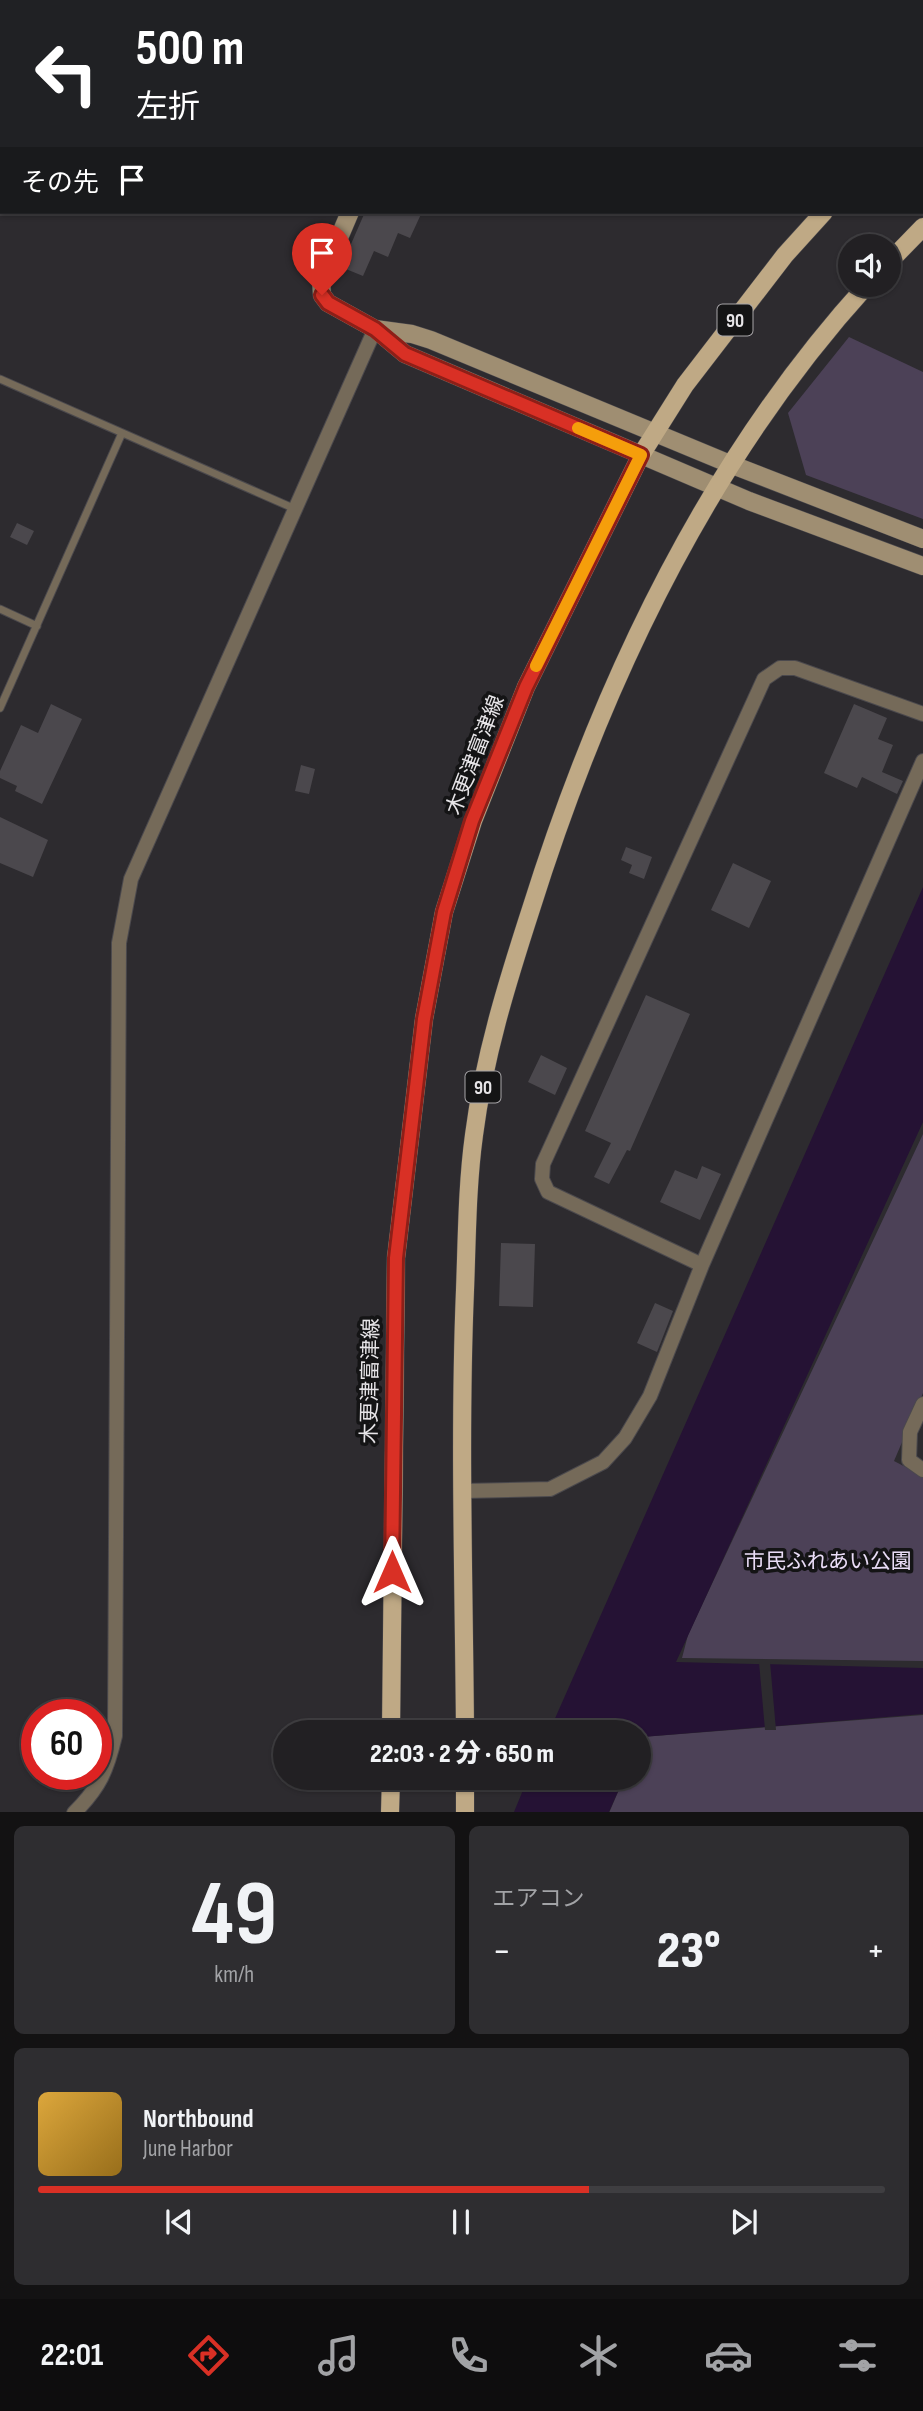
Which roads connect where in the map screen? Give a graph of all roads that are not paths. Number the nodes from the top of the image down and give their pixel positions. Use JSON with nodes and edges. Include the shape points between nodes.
{"nodes":[{"id":1,"x":349,"y":214,"type":"edge"},
{"id":2,"x":822,"y":214,"type":"edge"},
{"id":3,"x":923,"y":227,"type":"edge"},
{"id":4,"x":901,"y":250,"type":"edge"},
{"id":5,"x":857,"y":297,"type":"edge"},
{"id":6,"x":375,"y":329,"type":"junction"},
{"id":7,"x":0,"y":379,"type":"edge"},
{"id":8,"x":122,"y":433,"type":"junction"},
{"id":9,"x":654,"y":433,"type":"junction"},
{"id":10,"x":641,"y":455,"type":"junction"},
{"id":11,"x":730,"y":464,"type":"junction"},
{"id":12,"x":717,"y":487,"type":"junction"},
{"id":13,"x":293,"y":508,"type":"junction"},
{"id":14,"x":923,"y":539,"type":"edge"},
{"id":15,"x":923,"y":566,"type":"edge"},
{"id":16,"x":0,"y":609,"type":"edge"},
{"id":17,"x":37,"y":625,"type":"junction"},
{"id":18,"x":0,"y":708,"type":"edge"},
{"id":19,"x":923,"y":714,"type":"edge"},
{"id":20,"x":923,"y":761,"type":"edge"},
{"id":21,"x":702,"y":1265,"type":"junction"},
{"id":22,"x":923,"y":1404,"type":"edge"},
{"id":23,"x":923,"y":1470,"type":"edge"},
{"id":24,"x":463,"y":1491,"type":"junction"},
{"id":25,"x":391,"y":1720,"type":"edge"},
{"id":26,"x":465,"y":1720,"type":"edge"},
{"id":27,"x":391,"y":1790,"type":"edge"},
{"id":28,"x":465,"y":1790,"type":"edge"},
{"id":29,"x":74,"y":1812,"type":"edge"},
{"id":30,"x":390,"y":1812,"type":"edge"},
{"id":31,"x":465,"y":1812,"type":"edge"}],
"edges":[{"from":1,"to":6,"type":"street","via":[[320,290],[328,303]]},
{"from":2,"to":9,"type":"main road","name":"木更津富津線","number":"90","via":[[685,385]]},
{"from":3,"to":4,"type":"main road"},
{"from":5,"to":11,"type":"main road","number":"90","via":[[801,362]]},
{"from":6,"to":9,"type":"street","via":[[431,340]]},
{"from":6,"to":10,"type":"street","via":[[405,354]]},
{"from":6,"to":13,"type":"street"},
{"from":7,"to":8,"type":"lane"},
{"from":8,"to":13,"type":"lane"},
{"from":8,"to":17,"type":"lane"},
{"from":9,"to":10,"type":"main road","name":"木更津富津線","number":"90"},
{"from":9,"to":11,"type":"street"},
{"from":10,"to":12,"type":"street"},
{"from":10,"to":25,"type":"main road","name":"木更津富津線","number":"90","via":[[526,687],[472,821],[444,912],[424,1019],[396,1258]]},
{"from":11,"to":12,"type":"main road","number":"90"},
{"from":11,"to":14,"type":"street"},
{"from":12,"to":15,"type":"street"},
{"from":12,"to":24,"type":"main road","number":"90","via":[[607,700],[569,792],[498,1013],[474,1134],[470,1184],[460,1396]]},
{"from":13,"to":29,"type":"street","via":[[131,879],[122,919],[117,1047],[115,1736],[108,1769]]},
{"from":16,"to":17,"type":"lane"},
{"from":17,"to":18,"type":"lane"},
{"from":19,"to":21,"type":"street","via":[[794,667],[780,668],[764,678],[543,1164],[542,1179],[548,1192]]},
{"from":20,"to":21,"type":"street"},
{"from":21,"to":24,"type":"street","via":[[650,1396],[625,1438],[603,1462],[550,1489]]},
{"from":22,"to":23,"type":"street","via":[[910,1432],[909,1460]]},
{"from":24,"to":26,"type":"main road","number":"90"},
{"from":27,"to":30,"type":"main road"},
{"from":28,"to":31,"type":"main road"}]}
